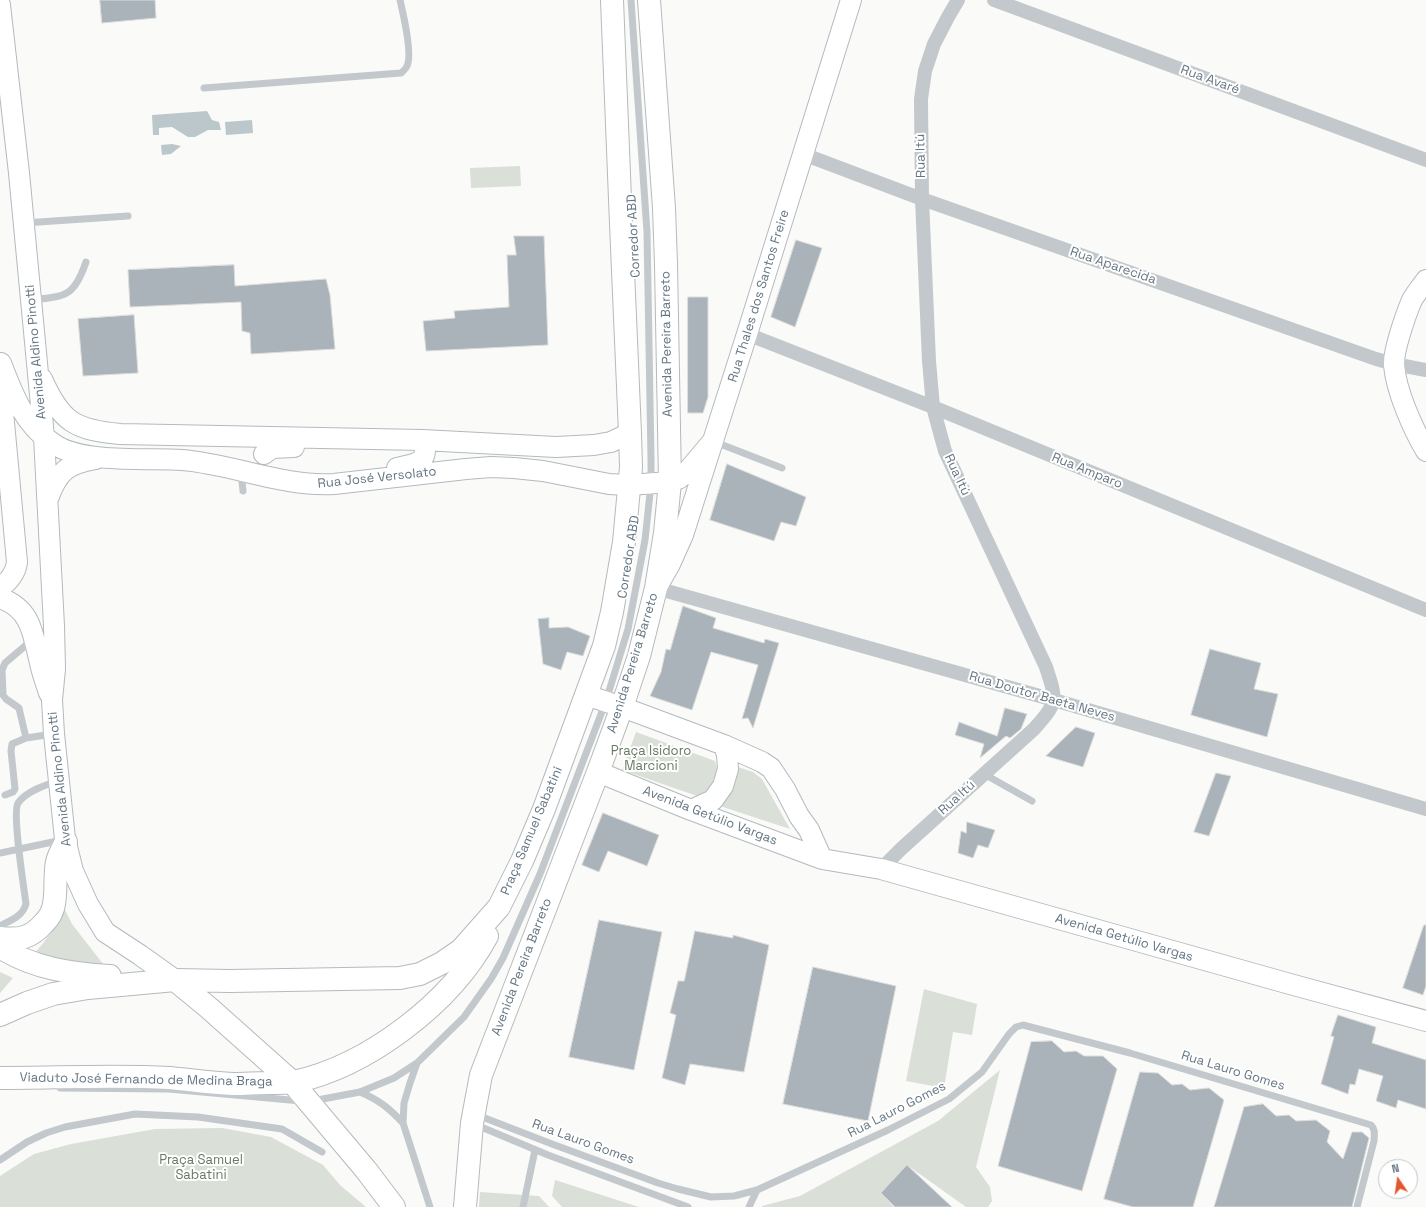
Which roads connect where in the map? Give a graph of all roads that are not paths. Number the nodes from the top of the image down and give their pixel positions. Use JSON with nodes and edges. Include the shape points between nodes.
{"nodes":[{"id":1,"x":400,"y":0,"type":"edge"},
{"id":2,"x":612,"y":0,"type":"edge"},
{"id":3,"x":631,"y":0,"type":"edge"},
{"id":4,"x":648,"y":0,"type":"edge"},
{"id":5,"x":851,"y":0,"type":"edge"},
{"id":6,"x":958,"y":0,"type":"edge"},
{"id":7,"x":994,"y":0,"type":"edge"},
{"id":8,"x":0,"y":5,"type":"edge"},
{"id":9,"x":204,"y":88,"type":"dead end"},
{"id":10,"x":803,"y":154,"type":"junction"},
{"id":11,"x":1426,"y":160,"type":"edge"},
{"id":12,"x":922,"y":199,"type":"junction"},
{"id":13,"x":128,"y":216,"type":"dead end"},
{"id":14,"x":24,"y":223,"type":"junction"},
{"id":15,"x":86,"y":262,"type":"dead end"},
{"id":16,"x":1426,"y":280,"type":"edge"},
{"id":17,"x":32,"y":300,"type":"junction"},
{"id":18,"x":748,"y":334,"type":"junction"},
{"id":19,"x":1,"y":356,"type":"edge"},
{"id":20,"x":1394,"y":364,"type":"junction"},
{"id":21,"x":38,"y":370,"type":"junction"},
{"id":22,"x":1426,"y":370,"type":"edge"},
{"id":23,"x":933,"y":407,"type":"junction"},
{"id":24,"x":630,"y":433,"type":"junction"},
{"id":25,"x":44,"y":437,"type":"junction"},
{"id":26,"x":422,"y":440,"type":"junction"},
{"id":27,"x":712,"y":442,"type":"junction"},
{"id":28,"x":263,"y":445,"type":"junction"},
{"id":29,"x":1426,"y":452,"type":"edge"},
{"id":30,"x":106,"y":458,"type":"junction"},
{"id":31,"x":782,"y":468,"type":"dead end"},
{"id":32,"x":240,"y":472,"type":"junction"},
{"id":33,"x":264,"y":477,"type":"junction"},
{"id":34,"x":355,"y":481,"type":"junction"},
{"id":35,"x":660,"y":483,"type":"junction"},
{"id":36,"x":629,"y":485,"type":"junction"},
{"id":37,"x":243,"y":491,"type":"dead end"},
{"id":38,"x":47,"y":500,"type":"junction"},
{"id":39,"x":0,"y":587,"type":"edge"},
{"id":40,"x":656,"y":588,"type":"junction"},
{"id":41,"x":0,"y":598,"type":"edge"},
{"id":42,"x":1426,"y":610,"type":"edge"},
{"id":43,"x":33,"y":634,"type":"junction"},
{"id":44,"x":52,"y":700,"type":"junction"},
{"id":45,"x":1054,"y":700,"type":"junction"},
{"id":46,"x":605,"y":701,"type":"junction"},
{"id":47,"x":54,"y":734,"type":"junction"},
{"id":48,"x":26,"y":738,"type":"junction"},
{"id":49,"x":724,"y":745,"type":"junction"},
{"id":50,"x":598,"y":772,"type":"junction"},
{"id":51,"x":984,"y":774,"type":"junction"},
{"id":52,"x":58,"y":780,"type":"junction"},
{"id":53,"x":5,"y":795,"type":"dead end"},
{"id":54,"x":1032,"y":801,"type":"dead end"},
{"id":55,"x":1426,"y":809,"type":"edge"},
{"id":56,"x":691,"y":810,"type":"junction"},
{"id":57,"x":66,"y":840,"type":"junction"},
{"id":58,"x":19,"y":850,"type":"junction"},
{"id":59,"x":0,"y":853,"type":"edge"},
{"id":60,"x":822,"y":859,"type":"junction"},
{"id":61,"x":881,"y":869,"type":"junction"},
{"id":62,"x":499,"y":907,"type":"junction"},
{"id":63,"x":0,"y":926,"type":"edge"},
{"id":64,"x":0,"y":938,"type":"edge"},
{"id":65,"x":0,"y":947,"type":"edge"},
{"id":66,"x":175,"y":980,"type":"junction"},
{"id":67,"x":0,"y":1015,"type":"edge"},
{"id":68,"x":1426,"y":1021,"type":"edge"},
{"id":69,"x":417,"y":1063,"type":"junction"},
{"id":70,"x":0,"y":1078,"type":"edge"},
{"id":71,"x":292,"y":1082,"type":"junction"},
{"id":72,"x":55,"y":1088,"type":"dead end"},
{"id":73,"x":233,"y":1090,"type":"junction"},
{"id":74,"x":360,"y":1092,"type":"junction"},
{"id":75,"x":308,"y":1102,"type":"junction"},
{"id":76,"x":472,"y":1119,"type":"junction"},
{"id":77,"x":403,"y":1123,"type":"junction"},
{"id":78,"x":535,"y":1150,"type":"junction"},
{"id":79,"x":322,"y":1152,"type":"dead end"},
{"id":80,"x":0,"y":1160,"type":"edge"},
{"id":81,"x":757,"y":1190,"type":"junction"},
{"id":82,"x":394,"y":1207,"type":"edge"},
{"id":83,"x":430,"y":1207,"type":"edge"},
{"id":84,"x":465,"y":1207,"type":"edge"},
{"id":85,"x":524,"y":1207,"type":"edge"},
{"id":86,"x":688,"y":1207,"type":"edge"},
{"id":87,"x":749,"y":1207,"type":"edge"},
{"id":88,"x":1357,"y":1207,"type":"edge"}],
"edges":[{"from":1,"to":9,"type":"lane","via":[[406,24],[409,59],[407,67],[401,73]]},
{"from":2,"to":24,"type":"main road","name":"Avenida Pereira Barreto"},
{"from":3,"to":35,"type":"lane","name":"Corredor ABD"},
{"from":4,"to":35,"type":"main road","name":"Avenida Pereira Barreto","via":[[666,264]]},
{"from":5,"to":10,"type":"street","name":"Rua Thales dos Santos Freire"},
{"from":6,"to":12,"type":"street","name":"Rua Itú","via":[[934,44],[926,71],[921,99]]},
{"from":7,"to":11,"type":"street","name":"Rua Avaré"},
{"from":8,"to":14,"type":"street","name":"Avenida Aldino Pinotti"},
{"from":10,"to":12,"type":"street","name":"Rua Aparecida"},
{"from":10,"to":18,"type":"street","name":"Rua Thales dos Santos Freire"},
{"from":12,"to":20,"type":"street","name":"Rua Aparecida"},
{"from":12,"to":23,"type":"street","name":"Rua Itú"},
{"from":13,"to":14,"type":"lane"},
{"from":14,"to":17,"type":"street","name":"Avenida Aldino Pinotti"},
{"from":15,"to":17,"type":"lane","via":[[81,279],[70,292],[53,298]]},
{"from":16,"to":20,"type":"street","via":[[1413,299],[1399,338]]},
{"from":17,"to":21,"type":"street","name":"Avenida Aldino Pinotti"},
{"from":18,"to":23,"type":"street","name":"Rua Amparo"},
{"from":18,"to":27,"type":"street","name":"Rua Thales dos Santos Freire"},
{"from":19,"to":25,"type":"street","name":"Rua José Versolato","via":[[17,404],[32,426]]},
{"from":19,"to":39,"type":"street","via":[[2,401],[17,562],[10,579]]},
{"from":20,"to":22,"type":"street","name":"Rua Aparecida"},
{"from":20,"to":29,"type":"street","via":[[1400,395]]},
{"from":21,"to":25,"type":"street","name":"Avenida Aldino Pinotti"},
{"from":21,"to":28,"type":"street","via":[[63,415],[90,430]]},
{"from":23,"to":42,"type":"street","name":"Rua Amparo"},
{"from":23,"to":45,"type":"street","name":"Rua Itú","via":[[946,451],[1046,667]]},
{"from":24,"to":26,"type":"street","via":[[611,442],[576,446]]},
{"from":24,"to":36,"type":"main road","name":"Avenida Pereira Barreto"},
{"from":25,"to":30,"type":"street","name":"Rua José Versolato","via":[[62,449],[85,456]]},
{"from":25,"to":38,"type":"street","name":"Avenida Aldino Pinotti"},
{"from":26,"to":28,"type":"street","via":[[347,439]]},
{"from":26,"to":34,"type":"street","via":[[425,455],[421,461],[372,473]]},
{"from":27,"to":31,"type":"lane"},
{"from":27,"to":35,"type":"street","name":"Rua José Versolato","via":[[685,474],[678,479]]},
{"from":27,"to":40,"type":"street","name":"Rua Thales dos Santos Freire","via":[[683,535]]},
{"from":28,"to":33,"type":"street"},
{"from":30,"to":32,"type":"street","name":"Rua José Versolato","via":[[184,461]]},
{"from":30,"to":38,"type":"street","via":[[85,461],[65,470],[57,478]]},
{"from":32,"to":33,"type":"street","name":"Rua José Versolato"},
{"from":32,"to":37,"type":"lane"},
{"from":33,"to":34,"type":"street","name":"Rua José Versolato","via":[[313,484]]},
{"from":34,"to":36,"type":"street","name":"Rua José Versolato","via":[[466,469],[514,468]]},
{"from":35,"to":36,"type":"street","name":"Rua José Versolato"},
{"from":35,"to":40,"type":"main road","name":"Avenida Pereira Barreto","via":[[665,533]]},
{"from":35,"to":46,"type":"lane","name":"Corredor ABD","via":[[645,540],[628,629]]},
{"from":36,"to":46,"type":"main road","name":"Avenida Pereira Barreto","via":[[624,542],[604,646]]},
{"from":38,"to":44,"type":"street","name":"Avenida Aldino Pinotti","via":[[55,669]]},
{"from":40,"to":45,"type":"street","name":"Rua Doutor Baeta Neves"},
{"from":40,"to":46,"type":"main road","name":"Avenida Pereira Barreto","via":[[639,656]]},
{"from":41,"to":43,"type":"street","name":"Avenida Aldino Pinotti","via":[[14,604],[22,612]]},
{"from":43,"to":44,"type":"street","name":"Avenida Aldino Pinotti"},
{"from":43,"to":48,"type":"lane","via":[[25,646],[5,663],[2,670],[3,695],[18,708]]},
{"from":44,"to":47,"type":"street","name":"Avenida Aldino Pinotti"},
{"from":45,"to":51,"type":"street","name":"Rua Itú","via":[[1034,729]]},
{"from":45,"to":55,"type":"street","name":"Rua Doutor Baeta Neves"},
{"from":46,"to":49,"type":"street"},
{"from":46,"to":50,"type":"main road","name":"Avenida Pereira Barreto"},
{"from":46,"to":62,"type":"main road","name":"Praça Samuel Sabatini","via":[[544,809]]},
{"from":46,"to":69,"type":"lane","name":"Corredor ABD","via":[[540,874],[503,958],[464,1017]]},
{"from":47,"to":48,"type":"lane"},
{"from":47,"to":52,"type":"street","name":"Avenida Aldino Pinotti"},
{"from":48,"to":53,"type":"lane","via":[[12,744],[15,789]]},
{"from":49,"to":56,"type":"street","via":[[728,769],[723,786],[713,800]]},
{"from":49,"to":60,"type":"street","via":[[771,768],[809,830]]},
{"from":50,"to":56,"type":"street","name":"Avenida Getúlio Vargas"},
{"from":50,"to":76,"type":"main road","name":"Avenida Pereira Barreto","via":[[490,1050],[481,1075]]},
{"from":51,"to":54,"type":"lane"},
{"from":51,"to":61,"type":"street","name":"Rua Itú"},
{"from":52,"to":57,"type":"street","name":"Avenida Aldino Pinotti"},
{"from":52,"to":58,"type":"lane","via":[[37,788],[18,804],[16,828]]},
{"from":56,"to":60,"type":"street","name":"Avenida Getúlio Vargas"},
{"from":57,"to":58,"type":"lane"},
{"from":57,"to":64,"type":"main road","via":[[56,870],[54,906],[46,920],[31,935]]},
{"from":57,"to":66,"type":"street","name":"Avenida Aldino Pinotti","via":[[73,871],[88,904],[105,932]]},
{"from":58,"to":59,"type":"lane"},
{"from":58,"to":63,"type":"lane","via":[[26,904],[24,911]]},
{"from":60,"to":61,"type":"street","name":"Avenida Getúlio Vargas"},
{"from":61,"to":68,"type":"street","name":"Avenida Getúlio Vargas"},
{"from":62,"to":66,"type":"main road","name":"Praça Samuel Sabatini","via":[[461,950],[420,974],[400,978]]},
{"from":62,"to":71,"type":"main road","via":[[491,929],[478,952],[459,977],[442,996],[401,1032],[348,1063],[313,1077]]},
{"from":65,"to":66,"type":"main road","via":[[33,962],[81,974]]},
{"from":66,"to":67,"type":"main road","name":"Praça Samuel Sabatini","via":[[53,994]]},
{"from":66,"to":71,"type":"main road"},
{"from":69,"to":74,"type":"lane","name":"Corredor ABD","via":[[394,1078]]},
{"from":69,"to":77,"type":"lane","name":"Corredor ABD","via":[[404,1102]]},
{"from":70,"to":73,"type":"main road","name":"Viaduto José Fernando de Medina Braga","via":[[170,1078]]},
{"from":71,"to":73,"type":"main road","name":"Viaduto José Fernando de Medina Braga"},
{"from":71,"to":75,"type":"main road"},
{"from":72,"to":73,"type":"lane","name":"Corredor ABD"},
{"from":73,"to":75,"type":"lane","name":"Corredor ABD"},
{"from":74,"to":75,"type":"lane","name":"Corredor ABD"},
{"from":74,"to":77,"type":"lane","via":[[376,1098]]},
{"from":75,"to":82,"type":"main road"},
{"from":76,"to":78,"type":"lane","name":"Rua Lauro Gomes"},
{"from":76,"to":81,"type":"lane","name":"Rua Lauro Gomes","via":[[651,1180],[711,1197],[734,1196]]},
{"from":76,"to":84,"type":"main road","name":"Avenida Pereira Barreto"},
{"from":77,"to":83,"type":"lane","name":"Corredor ABD"},
{"from":78,"to":85,"type":"lane"},
{"from":78,"to":86,"type":"lane","name":"Rua Lauro Gomes"},
{"from":79,"to":80,"type":"lane","via":[[282,1129],[198,1118],[135,1114],[46,1133]]},
{"from":81,"to":87,"type":"lane"},
{"from":81,"to":88,"type":"lane","name":"Rua Lauro Gomes","via":[[949,1099],[982,1072],[1009,1034],[1016,1027],[1023,1025],[1130,1053],[1371,1125],[1375,1133],[1374,1141]]}]}
